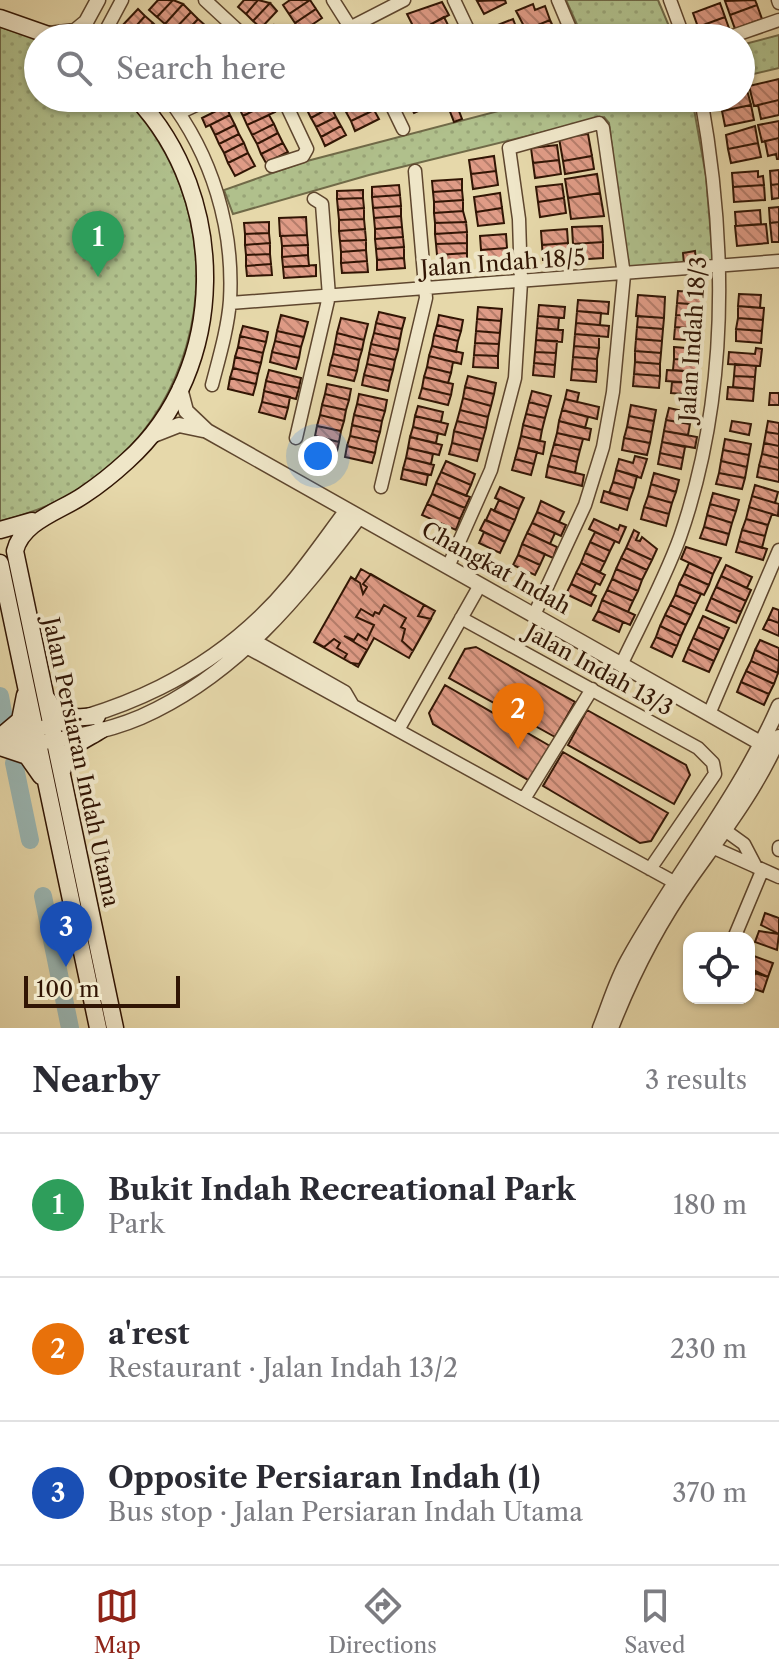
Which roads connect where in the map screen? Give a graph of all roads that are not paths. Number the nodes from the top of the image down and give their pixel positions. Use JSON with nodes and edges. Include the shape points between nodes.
{"nodes":[{"id":1,"x":98,"y":0,"type":"edge"},
{"id":2,"x":122,"y":0,"type":"edge"},
{"id":3,"x":205,"y":0,"type":"edge"},
{"id":4,"x":333,"y":0,"type":"edge"},
{"id":5,"x":404,"y":0,"type":"edge"},
{"id":6,"x":454,"y":0,"type":"edge"},
{"id":7,"x":558,"y":0,"type":"edge"},
{"id":8,"x":670,"y":0,"type":"edge"},
{"id":9,"x":0,"y":18,"type":"edge"},
{"id":10,"x":779,"y":20,"type":"edge"},
{"id":11,"x":86,"y":22,"type":"joint"},
{"id":12,"x":84,"y":24,"type":"edge"},
{"id":13,"x":112,"y":24,"type":"edge"},
{"id":14,"x":231,"y":24,"type":"edge"},
{"id":15,"x":350,"y":24,"type":"edge"},
{"id":16,"x":367,"y":24,"type":"edge"},
{"id":17,"x":465,"y":24,"type":"edge"},
{"id":18,"x":568,"y":24,"type":"edge"},
{"id":19,"x":679,"y":24,"type":"edge"},
{"id":20,"x":24,"y":26,"type":"edge"},
{"id":21,"x":755,"y":28,"type":"edge"},
{"id":22,"x":146,"y":112,"type":"edge"},
{"id":23,"x":290,"y":112,"type":"edge"},
{"id":24,"x":395,"y":112,"type":"edge"},
{"id":25,"x":703,"y":112,"type":"edge"},
{"id":26,"x":179,"y":113,"type":"edge"},
{"id":27,"x":403,"y":129,"type":"dead end"},
{"id":28,"x":272,"y":166,"type":"dead end"},
{"id":29,"x":415,"y":171,"type":"dead end"},
{"id":30,"x":314,"y":199,"type":"dead end"},
{"id":31,"x":779,"y":261,"type":"edge"},
{"id":32,"x":721,"y":266,"type":"junction"},
{"id":33,"x":624,"y":275,"type":"junction"},
{"id":34,"x":521,"y":282,"type":"junction"},
{"id":35,"x":424,"y":289,"type":"junction"},
{"id":36,"x":329,"y":296,"type":"junction"},
{"id":37,"x":230,"y":303,"type":"junction"},
{"id":38,"x":212,"y":385,"type":"dead end"},
{"id":39,"x":180,"y":388,"type":"junction"},
{"id":40,"x":207,"y":431,"type":"junction"},
{"id":41,"x":150,"y":437,"type":"junction"},
{"id":42,"x":296,"y":438,"type":"dead end"},
{"id":43,"x":381,"y":487,"type":"dead end"},
{"id":44,"x":353,"y":513,"type":"junction"},
{"id":45,"x":45,"y":517,"type":"junction"},
{"id":46,"x":0,"y":530,"type":"edge"},
{"id":47,"x":779,"y":550,"type":"edge"},
{"id":48,"x":0,"y":563,"type":"edge"},
{"id":49,"x":448,"y":567,"type":"junction"},
{"id":50,"x":480,"y":585,"type":"junction"},
{"id":51,"x":534,"y":615,"type":"junction"},
{"id":52,"x":461,"y":618,"type":"junction"},
{"id":53,"x":244,"y":640,"type":"junction"},
{"id":54,"x":621,"y":665,"type":"junction"},
{"id":55,"x":33,"y":681,"type":"junction"},
{"id":56,"x":592,"y":689,"type":"junction"},
{"id":57,"x":779,"y":706,"type":"edge"},
{"id":58,"x":709,"y":714,"type":"junction"},
{"id":59,"x":99,"y":723,"type":"junction"},
{"id":60,"x":398,"y":730,"type":"junction"},
{"id":61,"x":44,"y":735,"type":"junction"},
{"id":62,"x":1,"y":742,"type":"edge"},
{"id":63,"x":772,"y":744,"type":"edge"},
{"id":64,"x":57,"y":794,"type":"junction"},
{"id":65,"x":524,"y":799,"type":"junction"},
{"id":66,"x":726,"y":831,"type":"junction"},
{"id":67,"x":714,"y":848,"type":"junction"},
{"id":68,"x":650,"y":869,"type":"junction"},
{"id":69,"x":759,"y":869,"type":"junction"},
{"id":70,"x":779,"y":877,"type":"edge"},
{"id":71,"x":674,"y":882,"type":"junction"},
{"id":72,"x":736,"y":932,"type":"edge"},
{"id":73,"x":98,"y":1028,"type":"edge"},
{"id":74,"x":115,"y":1028,"type":"edge"},
{"id":75,"x":600,"y":1028,"type":"edge"},
{"id":76,"x":611,"y":1028,"type":"edge"}],
"edges":[{"from":1,"to":11,"type":"street"},
{"from":2,"to":13,"type":"street"},
{"from":3,"to":14,"type":"street"},
{"from":4,"to":15,"type":"street"},
{"from":5,"to":16,"type":"street"},
{"from":6,"to":17,"type":"street"},
{"from":7,"to":18,"type":"street"},
{"from":8,"to":19,"type":"street"},
{"from":9,"to":20,"type":"main road"},
{"from":10,"to":21,"type":"street"},
{"from":11,"to":12,"type":"street"},
{"from":22,"to":39,"type":"main road","name":"Jalan Persiaran Indah Utama","via":[[174,149],[203,235],[201,323]]},
{"from":23,"to":28,"type":"street","via":[[307,149],[303,156]]},
{"from":24,"to":27,"type":"street"},
{"from":25,"to":32,"type":"street","name":"Jalan Indah 18/3"},
{"from":26,"to":37,"type":"street","via":[[216,186],[230,269]]},
{"from":29,"to":35,"type":"street"},
{"from":30,"to":36,"type":"street","via":[[322,204]]},
{"from":31,"to":32,"type":"street","name":"Jalan Indah 18/5"},
{"from":32,"to":33,"type":"street","name":"Jalan Indah 18/5"},
{"from":32,"to":54,"type":"street","name":"Jalan Indah 18/3","via":[[713,405],[699,469],[679,538]]},
{"from":33,"to":34,"type":"street","name":"Jalan Indah 18/5"},
{"from":33,"to":34,"type":"street","via":[[603,128],[596,123],[514,144],[509,151]]},
{"from":33,"to":51,"type":"street","via":[[603,447],[585,505]]},
{"from":34,"to":35,"type":"street","name":"Jalan Indah 18/5"},
{"from":34,"to":49,"type":"street","via":[[515,378],[504,423],[491,470]]},
{"from":35,"to":36,"type":"street","name":"Jalan Indah 18/5"},
{"from":35,"to":43,"type":"street"},
{"from":36,"to":37,"type":"street","name":"Jalan Indah 18/5"},
{"from":36,"to":42,"type":"street"},
{"from":37,"to":38,"type":"street"},
{"from":39,"to":40,"type":"street","name":"Changkat Indah","via":[[186,411]]},
{"from":39,"to":41,"type":"main road","name":"Jalan Persiaran Indah Utama"},
{"from":40,"to":41,"type":"street","name":"Changkat Indah","via":[[179,425]]},
{"from":40,"to":44,"type":"street","name":"Changkat Indah"},
{"from":41,"to":45,"type":"main road","name":"Jalan Persiaran Indah Utama","via":[[108,478]]},
{"from":44,"to":49,"type":"street","name":"Changkat Indah"},
{"from":44,"to":53,"type":"street"},
{"from":45,"to":46,"type":"main road","name":"Jalan Persiaran Indah Utama"},
{"from":45,"to":55,"type":"main road","name":"Jalan Persiaran Indah Utama","via":[[23,534],[15,551]]},
{"from":47,"to":58,"type":"street"},
{"from":48,"to":55,"type":"main road","name":"Jalan Persiaran Indah Utama"},
{"from":49,"to":50,"type":"street","name":"Changkat Indah"},
{"from":50,"to":51,"type":"street","name":"Changkat Indah"},
{"from":50,"to":52,"type":"street"},
{"from":51,"to":54,"type":"street","name":"Changkat Indah"},
{"from":52,"to":56,"type":"street","name":"Jalan Indah 13/3"},
{"from":52,"to":60,"type":"street"},
{"from":53,"to":59,"type":"street","via":[[141,717]]},
{"from":53,"to":60,"type":"street","via":[[345,692],[352,704]]},
{"from":54,"to":58,"type":"street","name":"Changkat Indah"},
{"from":55,"to":59,"type":"main road","via":[[60,716]]},
{"from":55,"to":61,"type":"main road","name":"Jalan Persiaran Indah Utama"},
{"from":55,"to":62,"type":"main road","via":[[20,720]]},
{"from":56,"to":65,"type":"street"},
{"from":56,"to":68,"type":"street","name":"Jalan Indah 13/3","via":[[698,748],[713,763],[715,774]]},
{"from":57,"to":63,"type":"street"},
{"from":58,"to":63,"type":"street","name":"Changkat Indah"},
{"from":59,"to":61,"type":"street"},
{"from":59,"to":64,"type":"main road","via":[[66,753]]},
{"from":60,"to":65,"type":"street"},
{"from":61,"to":62,"type":"street"},
{"from":61,"to":64,"type":"main road","name":"Jalan Persiaran Indah Utama"},
{"from":62,"to":64,"type":"main road","via":[[31,759]]},
{"from":63,"to":66,"type":"street"},
{"from":63,"to":71,"type":"street"},
{"from":64,"to":73,"type":"main road","name":"Jalan Persiaran Indah Utama"},
{"from":64,"to":74,"type":"main road","name":"Jalan Persiaran Indah Utama"},
{"from":65,"to":68,"type":"street"},
{"from":66,"to":67,"type":"street"},
{"from":66,"to":69,"type":"street","via":[[744,844]]},
{"from":67,"to":69,"type":"street"},
{"from":67,"to":76,"type":"street","via":[[639,959]]},
{"from":68,"to":71,"type":"street"},
{"from":69,"to":70,"type":"street"},
{"from":69,"to":72,"type":"street"},
{"from":71,"to":75,"type":"street","via":[[625,964]]}]}
